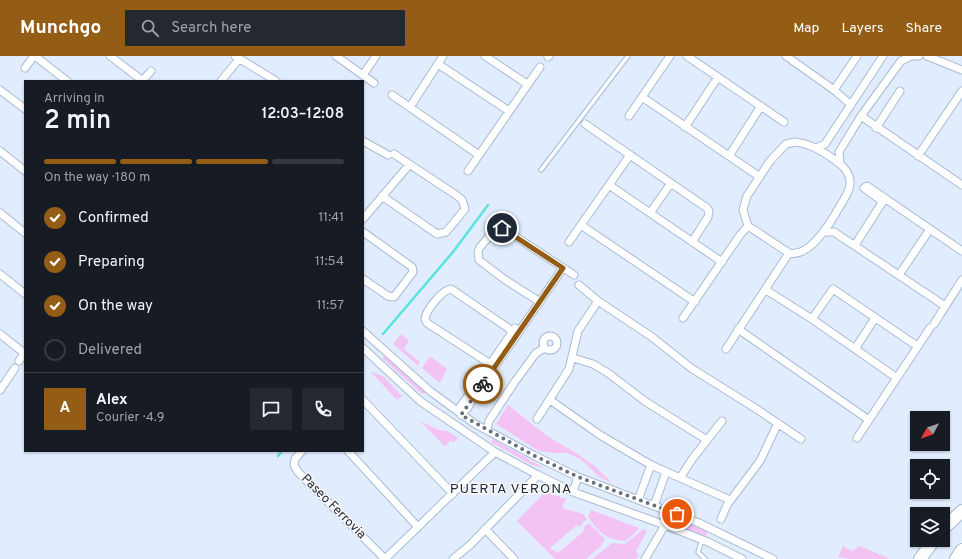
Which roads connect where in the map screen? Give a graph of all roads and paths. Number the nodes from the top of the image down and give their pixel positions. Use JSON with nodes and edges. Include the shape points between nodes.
{"nodes":[{"id":1,"x":35,"y":56,"type":"edge"},
{"id":2,"x":110,"y":56,"type":"edge"},
{"id":3,"x":336,"y":56,"type":"edge"},
{"id":4,"x":376,"y":56,"type":"edge"},
{"id":5,"x":443,"y":56,"type":"edge"},
{"id":6,"x":485,"y":56,"type":"edge"},
{"id":7,"x":628,"y":56,"type":"edge"},
{"id":8,"x":670,"y":56,"type":"edge"},
{"id":9,"x":687,"y":56,"type":"edge"},
{"id":10,"x":787,"y":56,"type":"edge"},
{"id":11,"x":857,"y":56,"type":"edge"},
{"id":12,"x":883,"y":56,"type":"edge"},
{"id":13,"x":919,"y":56,"type":"edge"},
{"id":14,"x":927,"y":56,"type":"edge"},
{"id":15,"x":237,"y":58,"type":"edge"},
{"id":16,"x":438,"y":64,"type":"junction"},
{"id":17,"x":540,"y":67,"type":"dead end"},
{"id":18,"x":25,"y":68,"type":"dead end"},
{"id":19,"x":962,"y":70,"type":"edge"},
{"id":20,"x":151,"y":71,"type":"dead end"},
{"id":21,"x":363,"y":75,"type":"junction"},
{"id":22,"x":718,"y":77,"type":"junction"},
{"id":23,"x":66,"y":80,"type":"edge"},
{"id":24,"x":141,"y":80,"type":"edge"},
{"id":25,"x":143,"y":80,"type":"edge"},
{"id":26,"x":222,"y":80,"type":"edge"},
{"id":27,"x":274,"y":80,"type":"edge"},
{"id":28,"x":374,"y":83,"type":"dead end"},
{"id":29,"x":527,"y":84,"type":"junction"},
{"id":30,"x":0,"y":90,"type":"edge"},
{"id":31,"x":834,"y":90,"type":"junction"},
{"id":32,"x":900,"y":91,"type":"dead end"},
{"id":33,"x":962,"y":91,"type":"edge"},
{"id":34,"x":392,"y":96,"type":"dead end"},
{"id":35,"x":642,"y":97,"type":"junction"},
{"id":36,"x":851,"y":105,"type":"junction"},
{"id":37,"x":761,"y":106,"type":"junction"},
{"id":38,"x":410,"y":107,"type":"junction"},
{"id":39,"x":24,"y":108,"type":"edge"},
{"id":40,"x":509,"y":111,"type":"junction"},
{"id":41,"x":629,"y":116,"type":"dead end"},
{"id":42,"x":861,"y":116,"type":"junction"},
{"id":43,"x":784,"y":122,"type":"dead end"},
{"id":44,"x":585,"y":124,"type":"dead end"},
{"id":45,"x":685,"y":126,"type":"junction"},
{"id":46,"x":876,"y":128,"type":"junction"},
{"id":47,"x":364,"y":142,"type":"edge"},
{"id":48,"x":816,"y":148,"type":"junction"},
{"id":49,"x":0,"y":151,"type":"edge"},
{"id":50,"x":479,"y":155,"type":"junction"},
{"id":51,"x":630,"y":155,"type":"junction"},
{"id":52,"x":729,"y":156,"type":"junction"},
{"id":53,"x":918,"y":156,"type":"junction"},
{"id":54,"x":840,"y":163,"type":"junction"},
{"id":55,"x":409,"y":164,"type":"junction"},
{"id":56,"x":24,"y":170,"type":"edge"},
{"id":57,"x":541,"y":170,"type":"dead end"},
{"id":58,"x":468,"y":171,"type":"dead end"},
{"id":59,"x":760,"y":177,"type":"junction"},
{"id":60,"x":671,"y":183,"type":"junction"},
{"id":61,"x":961,"y":183,"type":"edge"},
{"id":62,"x":609,"y":185,"type":"junction"},
{"id":63,"x":382,"y":196,"type":"junction"},
{"id":64,"x":0,"y":213,"type":"edge"},
{"id":65,"x":650,"y":213,"type":"junction"},
{"id":66,"x":364,"y":218,"type":"edge"},
{"id":67,"x":832,"y":222,"type":"junction"},
{"id":68,"x":581,"y":225,"type":"junction"},
{"id":69,"x":748,"y":226,"type":"junction"},
{"id":70,"x":930,"y":229,"type":"junction"},
{"id":71,"x":24,"y":232,"type":"edge"},
{"id":72,"x":824,"y":232,"type":"junction"},
{"id":73,"x":364,"y":233,"type":"edge"},
{"id":74,"x":569,"y":242,"type":"dead end"},
{"id":75,"x":692,"y":242,"type":"junction"},
{"id":76,"x":856,"y":244,"type":"junction"},
{"id":77,"x":962,"y":251,"type":"edge"},
{"id":78,"x":788,"y":253,"type":"junction"},
{"id":79,"x":722,"y":262,"type":"junction"},
{"id":80,"x":560,"y":266,"type":"junction"},
{"id":81,"x":0,"y":274,"type":"edge"},
{"id":82,"x":574,"y":275,"type":"dead end"},
{"id":83,"x":899,"y":276,"type":"junction"},
{"id":84,"x":364,"y":280,"type":"edge"},
{"id":85,"x":962,"y":280,"type":"edge"},
{"id":86,"x":579,"y":285,"type":"dead end"},
{"id":87,"x":766,"y":290,"type":"junction"},
{"id":88,"x":24,"y":293,"type":"edge"},
{"id":89,"x":538,"y":301,"type":"junction"},
{"id":90,"x":598,"y":301,"type":"junction"},
{"id":91,"x":695,"y":302,"type":"junction"},
{"id":92,"x":945,"y":306,"type":"junction"},
{"id":93,"x":683,"y":318,"type":"dead end"},
{"id":94,"x":875,"y":318,"type":"junction"},
{"id":95,"x":812,"y":319,"type":"junction"},
{"id":96,"x":738,"y":330,"type":"junction"},
{"id":97,"x":364,"y":332,"type":"edge"},
{"id":98,"x":515,"y":332,"type":"junction"},
{"id":99,"x":0,"y":334,"type":"edge"},
{"id":100,"x":917,"y":346,"type":"junction"},
{"id":101,"x":546,"y":348,"type":"dead end"},
{"id":102,"x":364,"y":349,"type":"edge"},
{"id":103,"x":726,"y":349,"type":"dead end"},
{"id":104,"x":855,"y":349,"type":"junction"},
{"id":105,"x":24,"y":351,"type":"edge"},
{"id":106,"x":24,"y":354,"type":"edge"},
{"id":107,"x":573,"y":358,"type":"junction"},
{"id":108,"x":19,"y":361,"type":"dead end"},
{"id":109,"x":493,"y":366,"type":"junction"},
{"id":110,"x":15,"y":368,"type":"dead end"},
{"id":111,"x":896,"y":378,"type":"junction"},
{"id":112,"x":0,"y":390,"type":"edge"},
{"id":113,"x":430,"y":391,"type":"junction"},
{"id":114,"x":550,"y":400,"type":"junction"},
{"id":115,"x":364,"y":401,"type":"edge"},
{"id":116,"x":420,"y":401,"type":"junction"},
{"id":117,"x":459,"y":413,"type":"junction"},
{"id":118,"x":537,"y":419,"type":"dead end"},
{"id":119,"x":869,"y":420,"type":"junction"},
{"id":120,"x":722,"y":422,"type":"dead end"},
{"id":121,"x":778,"y":423,"type":"junction"},
{"id":122,"x":487,"y":430,"type":"junction"},
{"id":123,"x":857,"y":438,"type":"dead end"},
{"id":124,"x":707,"y":440,"type":"junction"},
{"id":125,"x":801,"y":440,"type":"dead end"},
{"id":126,"x":301,"y":452,"type":"edge"},
{"id":127,"x":349,"y":452,"type":"edge"},
{"id":128,"x":495,"y":452,"type":"junction"},
{"id":129,"x":651,"y":465,"type":"junction"},
{"id":130,"x":666,"y":472,"type":"junction"},
{"id":131,"x":538,"y":475,"type":"junction"},
{"id":132,"x":578,"y":477,"type":"junction"},
{"id":133,"x":680,"y":478,"type":"junction"},
{"id":134,"x":573,"y":492,"type":"junction"},
{"id":135,"x":453,"y":494,"type":"junction"},
{"id":136,"x":638,"y":500,"type":"junction"},
{"id":137,"x":730,"y":500,"type":"junction"},
{"id":138,"x":654,"y":506,"type":"junction"},
{"id":139,"x":962,"y":511,"type":"edge"},
{"id":140,"x":721,"y":519,"type":"dead end"},
{"id":141,"x":950,"y":522,"type":"edge"},
{"id":142,"x":665,"y":525,"type":"junction"},
{"id":143,"x":418,"y":527,"type":"junction"},
{"id":144,"x":485,"y":529,"type":"junction"},
{"id":145,"x":713,"y":530,"type":"junction"},
{"id":146,"x":705,"y":541,"type":"junction"},
{"id":147,"x":929,"y":547,"type":"edge"},
{"id":148,"x":962,"y":550,"type":"edge"},
{"id":149,"x":385,"y":559,"type":"edge"},
{"id":150,"x":453,"y":559,"type":"edge"},
{"id":151,"x":514,"y":559,"type":"edge"},
{"id":152,"x":645,"y":559,"type":"edge"},
{"id":153,"x":706,"y":559,"type":"edge"},
{"id":154,"x":742,"y":559,"type":"edge"},
{"id":155,"x":773,"y":559,"type":"edge"},
{"id":156,"x":920,"y":559,"type":"edge"},
{"id":157,"x":956,"y":559,"type":"edge"}],
"edges":[{"from":1,"to":18,"type":"street"},
{"from":1,"to":23,"type":"street"},
{"from":2,"to":24,"type":"street"},
{"from":3,"to":21,"type":"street"},
{"from":4,"to":21,"type":"street"},
{"from":5,"to":16,"type":"street"},
{"from":6,"to":29,"type":"street"},
{"from":7,"to":57,"type":"lane"},
{"from":8,"to":35,"type":"street"},
{"from":9,"to":22,"type":"street"},
{"from":10,"to":31,"type":"street"},
{"from":11,"to":31,"type":"street"},
{"from":12,"to":36,"type":"street"},
{"from":13,"to":42,"type":"street","via":[[911,56],[901,61]]},
{"from":14,"to":19,"type":"street"},
{"from":15,"to":26,"type":"street"},
{"from":15,"to":27,"type":"street"},
{"from":16,"to":38,"type":"street"},
{"from":16,"to":40,"type":"street"},
{"from":17,"to":29,"type":"street"},
{"from":20,"to":25,"type":"street"},
{"from":21,"to":28,"type":"street"},
{"from":22,"to":37,"type":"street"},
{"from":22,"to":45,"type":"street"},
{"from":29,"to":40,"type":"street"},
{"from":30,"to":39,"type":"street"},
{"from":31,"to":36,"type":"street"},
{"from":32,"to":46,"type":"street"},
{"from":33,"to":53,"type":"street"},
{"from":34,"to":38,"type":"street"},
{"from":35,"to":41,"type":"street"},
{"from":35,"to":45,"type":"street"},
{"from":36,"to":48,"type":"street","via":[[825,144]]},
{"from":37,"to":43,"type":"street"},
{"from":37,"to":52,"type":"street"},
{"from":38,"to":50,"type":"street"},
{"from":40,"to":50,"type":"street"},
{"from":42,"to":46,"type":"street"},
{"from":42,"to":54,"type":"street","via":[[839,152]]},
{"from":44,"to":51,"type":"street"},
{"from":45,"to":52,"type":"street"},
{"from":46,"to":53,"type":"street"},
{"from":47,"to":55,"type":"street"},
{"from":48,"to":54,"type":"street"},
{"from":48,"to":59,"type":"street","via":[[804,143],[786,144],[770,161]]},
{"from":49,"to":56,"type":"street"},
{"from":50,"to":58,"type":"street"},
{"from":51,"to":60,"type":"street"},
{"from":51,"to":62,"type":"street"},
{"from":52,"to":59,"type":"street"},
{"from":53,"to":61,"type":"street"},
{"from":54,"to":67,"type":"street","via":[[848,173],[849,189]]},
{"from":55,"to":63,"type":"street"},
{"from":55,"to":63,"type":"street","via":[[462,200],[465,209],[450,229],[437,234]]},
{"from":59,"to":69,"type":"street","via":[[747,196],[743,210]]},
{"from":60,"to":65,"type":"street"},
{"from":60,"to":75,"type":"street","via":[[709,211],[708,217]]},
{"from":62,"to":65,"type":"street"},
{"from":62,"to":68,"type":"street"},
{"from":63,"to":66,"type":"street"},
{"from":64,"to":71,"type":"street"},
{"from":65,"to":75,"type":"street"},
{"from":67,"to":72,"type":"street"},
{"from":67,"to":76,"type":"street","via":[[836,230]]},
{"from":68,"to":74,"type":"street"},
{"from":68,"to":91,"type":"street"},
{"from":69,"to":78,"type":"street"},
{"from":69,"to":79,"type":"street"},
{"from":70,"to":76,"type":"street","via":[[884,200]]},
{"from":70,"to":77,"type":"street"},
{"from":70,"to":83,"type":"street"},
{"from":72,"to":76,"type":"street","via":[[834,232]]},
{"from":72,"to":78,"type":"street","via":[[804,250]]},
{"from":73,"to":84,"type":"street","via":[[412,267],[413,272],[394,297],[388,296]]},
{"from":75,"to":79,"type":"street"},
{"from":76,"to":83,"type":"street"},
{"from":78,"to":87,"type":"street"},
{"from":79,"to":91,"type":"street"},
{"from":80,"to":82,"type":"street"},
{"from":80,"to":89,"type":"street"},
{"from":80,"to":89,"type":"street","via":[[502,228],[496,230],[480,247],[479,260]]},
{"from":81,"to":88,"type":"street"},
{"from":83,"to":92,"type":"street"},
{"from":85,"to":92,"type":"street"},
{"from":86,"to":90,"type":"street"},
{"from":87,"to":95,"type":"street"},
{"from":87,"to":96,"type":"street"},
{"from":89,"to":98,"type":"street"},
{"from":90,"to":107,"type":"street","via":[[578,331]]},
{"from":90,"to":121,"type":"street","via":[[652,337],[691,368]]},
{"from":91,"to":93,"type":"street"},
{"from":92,"to":100,"type":"street"},
{"from":94,"to":95,"type":"street","via":[[833,289]]},
{"from":94,"to":100,"type":"street"},
{"from":94,"to":104,"type":"street"},
{"from":95,"to":104,"type":"street"},
{"from":96,"to":103,"type":"street"},
{"from":96,"to":119,"type":"street"},
{"from":97,"to":113,"type":"street"},
{"from":98,"to":109,"type":"street"},
{"from":98,"to":109,"type":"street","via":[[451,289],[445,290],[427,312],[427,323]]},
{"from":99,"to":105,"type":"street"},
{"from":100,"to":111,"type":"street"},
{"from":101,"to":122,"type":"street","via":[[536,353],[514,383],[489,421]]},
{"from":102,"to":116,"type":"street"},
{"from":104,"to":111,"type":"street"},
{"from":106,"to":108,"type":"street"},
{"from":107,"to":114,"type":"street"},
{"from":107,"to":124,"type":"street","via":[[593,364],[608,373],[652,406]]},
{"from":109,"to":117,"type":"street"},
{"from":110,"to":112,"type":"street"},
{"from":111,"to":119,"type":"street"},
{"from":113,"to":116,"type":"street"},
{"from":113,"to":117,"type":"street"},
{"from":114,"to":118,"type":"street"},
{"from":114,"to":129,"type":"street","via":[[600,435]]},
{"from":115,"to":135,"type":"street"},
{"from":116,"to":128,"type":"street"},
{"from":117,"to":122,"type":"street"},
{"from":119,"to":123,"type":"street"},
{"from":120,"to":124,"type":"street"},
{"from":121,"to":125,"type":"street"},
{"from":121,"to":137,"type":"street","via":[[760,461]]},
{"from":122,"to":132,"type":"street"},
{"from":124,"to":133,"type":"street"},
{"from":126,"to":149,"type":"street","name":"Paseo Ferrovia","via":[[294,465],[298,472]]},
{"from":127,"to":143,"type":"street"},
{"from":128,"to":131,"type":"street"},
{"from":128,"to":135,"type":"street","name":"Paseo Ferrovia"},
{"from":129,"to":130,"type":"street"},
{"from":129,"to":136,"type":"street"},
{"from":130,"to":133,"type":"street"},
{"from":130,"to":138,"type":"street"},
{"from":131,"to":134,"type":"street"},
{"from":131,"to":144,"type":"street"},
{"from":132,"to":134,"type":"street"},
{"from":132,"to":136,"type":"street"},
{"from":133,"to":137,"type":"street"},
{"from":134,"to":142,"type":"street"},
{"from":135,"to":143,"type":"street","name":"Paseo Ferrovia"},
{"from":136,"to":138,"type":"street"},
{"from":137,"to":140,"type":"street"},
{"from":138,"to":145,"type":"street"},
{"from":139,"to":141,"type":"highway"},
{"from":142,"to":146,"type":"street"},
{"from":142,"to":152,"type":"street"},
{"from":143,"to":149,"type":"street","name":"Paseo Ferrovia"},
{"from":144,"to":150,"type":"street"},
{"from":144,"to":151,"type":"street"},
{"from":145,"to":146,"type":"street"},
{"from":145,"to":155,"type":"street"},
{"from":146,"to":153,"type":"lane","via":[[698,552]]},
{"from":146,"to":154,"type":"street"},
{"from":147,"to":156,"type":"highway"},
{"from":148,"to":157,"type":"highway"}]}
